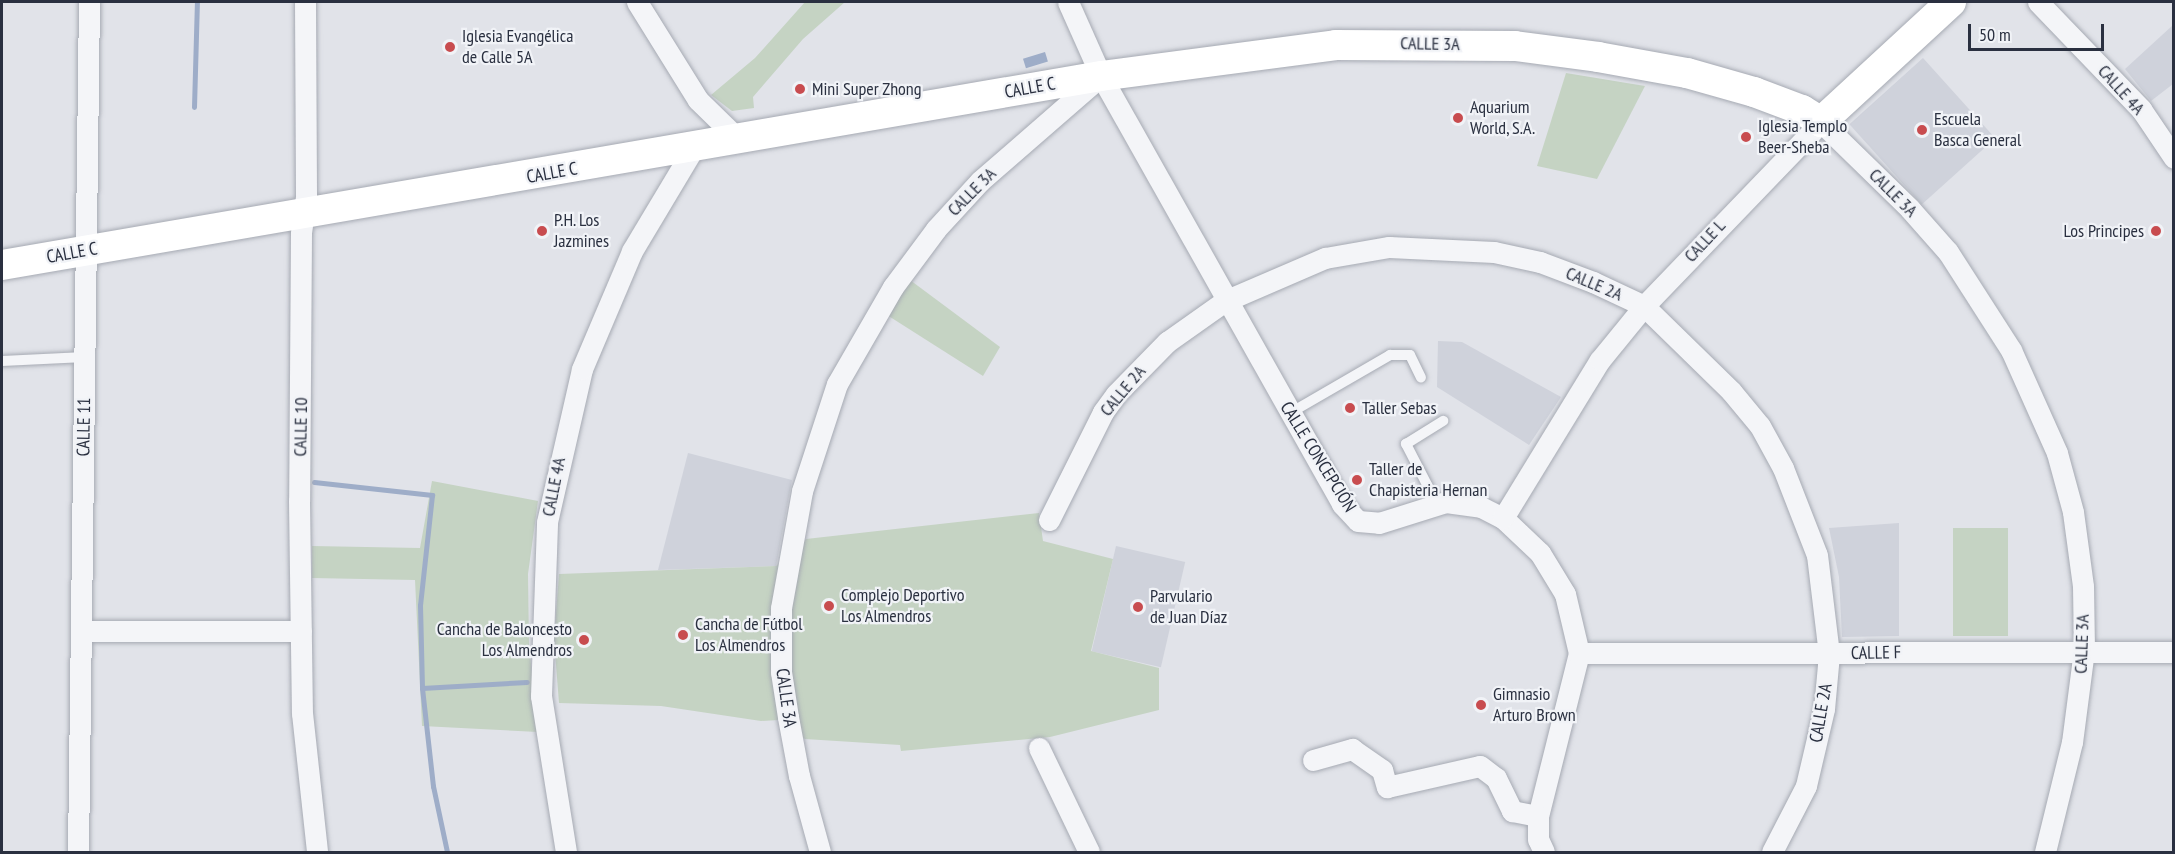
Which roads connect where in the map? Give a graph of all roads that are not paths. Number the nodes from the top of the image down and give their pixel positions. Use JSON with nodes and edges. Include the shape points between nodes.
{"nodes":[{"id":1,"x":89,"y":2,"type":"edge"},
{"id":2,"x":305,"y":2,"type":"edge"},
{"id":3,"x":637,"y":2,"type":"edge"},
{"id":4,"x":1068,"y":2,"type":"edge"},
{"id":5,"x":1951,"y":2,"type":"edge"},
{"id":6,"x":2038,"y":2,"type":"edge"},
{"id":7,"x":1101,"y":76,"type":"junction"},
{"id":8,"x":1821,"y":122,"type":"junction"},
{"id":9,"x":739,"y":140,"type":"junction"},
{"id":10,"x":693,"y":148,"type":"junction"},
{"id":11,"x":2174,"y":158,"type":"edge"},
{"id":12,"x":303,"y":215,"type":"junction"},
{"id":13,"x":86,"y":250,"type":"junction"},
{"id":14,"x":2,"y":265,"type":"edge"},
{"id":15,"x":1225,"y":301,"type":"junction"},
{"id":16,"x":1644,"y":306,"type":"junction"},
{"id":17,"x":85,"y":357,"type":"junction"},
{"id":18,"x":2,"y":361,"type":"edge"},
{"id":19,"x":1421,"y":378,"type":"dead end"},
{"id":20,"x":1290,"y":413,"type":"junction"},
{"id":21,"x":1443,"y":421,"type":"dead end"},
{"id":22,"x":1437,"y":504,"type":"junction"},
{"id":23,"x":1503,"y":518,"type":"junction"},
{"id":24,"x":1049,"y":520,"type":"dead end"},
{"id":25,"x":81,"y":631,"type":"junction"},
{"id":26,"x":301,"y":631,"type":"junction"},
{"id":27,"x":2084,"y":650,"type":"junction"},
{"id":28,"x":2174,"y":652,"type":"edge"},
{"id":29,"x":1579,"y":653,"type":"junction"},
{"id":30,"x":1829,"y":654,"type":"junction"},
{"id":31,"x":1039,"y":748,"type":"dead end"},
{"id":32,"x":1313,"y":760,"type":"dead end"},
{"id":33,"x":1538,"y":816,"type":"junction"},
{"id":34,"x":78,"y":852,"type":"edge"},
{"id":35,"x":317,"y":852,"type":"edge"},
{"id":36,"x":566,"y":852,"type":"edge"},
{"id":37,"x":820,"y":852,"type":"edge"},
{"id":38,"x":1089,"y":852,"type":"edge"},
{"id":39,"x":1544,"y":852,"type":"edge"},
{"id":40,"x":1772,"y":852,"type":"edge"},
{"id":41,"x":2045,"y":852,"type":"edge"}],
"edges":[{"from":1,"to":13,"type":"street","name":"CALLE 11"},
{"from":2,"to":12,"type":"street","name":"CALLE 10"},
{"from":3,"to":9,"type":"street","via":[[698,100]]},
{"from":4,"to":7,"type":"street","name":"CALLE CONCEPCIÓN"},
{"from":5,"to":8,"type":"street","name":"CALLE L"},
{"from":6,"to":11,"type":"street","name":"CALLE 4A","via":[[2140,109]]},
{"from":7,"to":8,"type":"street","name":"CALLE 3A","via":[[1336,45],[1515,46],[1687,73],[1754,92],[1802,110]]},
{"from":7,"to":9,"type":"street","name":"CALLE C"},
{"from":7,"to":15,"type":"street","name":"CALLE CONCEPCIÓN"},
{"from":7,"to":37,"type":"street","name":"CALLE 3A","via":[[980,181],[936,229],[893,287],[837,384],[802,491],[781,608],[781,672],[788,717]]},
{"from":8,"to":16,"type":"street","name":"CALLE L"},
{"from":8,"to":27,"type":"street","name":"CALLE 3A","via":[[1948,252],[2011,350],[2057,453],[2073,512],[2083,586]]},
{"from":9,"to":10,"type":"street","name":"CALLE C"},
{"from":10,"to":12,"type":"street","name":"CALLE C"},
{"from":10,"to":36,"type":"street","name":"CALLE 4A","via":[[632,251],[582,369],[547,522],[541,696]]},
{"from":12,"to":13,"type":"street","name":"CALLE C"},
{"from":12,"to":26,"type":"street","name":"CALLE 10"},
{"from":13,"to":14,"type":"street","name":"CALLE C"},
{"from":13,"to":17,"type":"street","name":"CALLE 11"},
{"from":15,"to":16,"type":"street","name":"CALLE 2A","via":[[1325,258],[1389,248],[1442,248],[1494,252],[1540,262]]},
{"from":15,"to":20,"type":"street","name":"CALLE CONCEPCIÓN"},
{"from":15,"to":24,"type":"street","name":"CALLE 2A","via":[[1167,342],[1116,394],[1102,412]]},
{"from":16,"to":23,"type":"street","name":"CALLE L","via":[[1600,360]]},
{"from":16,"to":30,"type":"street","name":"CALLE 2A","via":[[1731,391],[1760,426],[1783,468],[1816,555]]},
{"from":17,"to":18,"type":"lane"},
{"from":17,"to":25,"type":"street","name":"CALLE 11"},
{"from":19,"to":20,"type":"lane","via":[[1410,355],[1390,355]]},
{"from":20,"to":22,"type":"street","name":"CALLE CONCEPCIÓN","via":[[1342,504],[1358,521],[1379,523]]},
{"from":21,"to":22,"type":"lane","via":[[1406,444]]},
{"from":22,"to":23,"type":"street","name":"CALLE CONCEPCIÓN","via":[[1481,507]]},
{"from":23,"to":29,"type":"street","name":"CALLE CONCEPCIÓN","via":[[1540,553],[1565,594]]},
{"from":25,"to":26,"type":"street"},
{"from":25,"to":34,"type":"street","name":"CALLE 11"},
{"from":26,"to":35,"type":"street","name":"CALLE 10","via":[[306,781]]},
{"from":27,"to":28,"type":"street","name":"CALLE F"},
{"from":27,"to":30,"type":"street","name":"CALLE F"},
{"from":27,"to":41,"type":"street","name":"CALLE 3A","via":[[2072,742]]},
{"from":29,"to":30,"type":"street","name":"CALLE F"},
{"from":29,"to":33,"type":"street","name":"CALLE CONCEPCIÓN"},
{"from":30,"to":40,"type":"street","name":"CALLE 2A","via":[[1824,709],[1806,786]]},
{"from":31,"to":38,"type":"street"},
{"from":32,"to":33,"type":"street","via":[[1352,749],[1382,770],[1387,787],[1480,766],[1496,778],[1512,811]]},
{"from":33,"to":39,"type":"street","name":"CALLE CONCEPCIÓN","via":[[1538,839]]}]}
